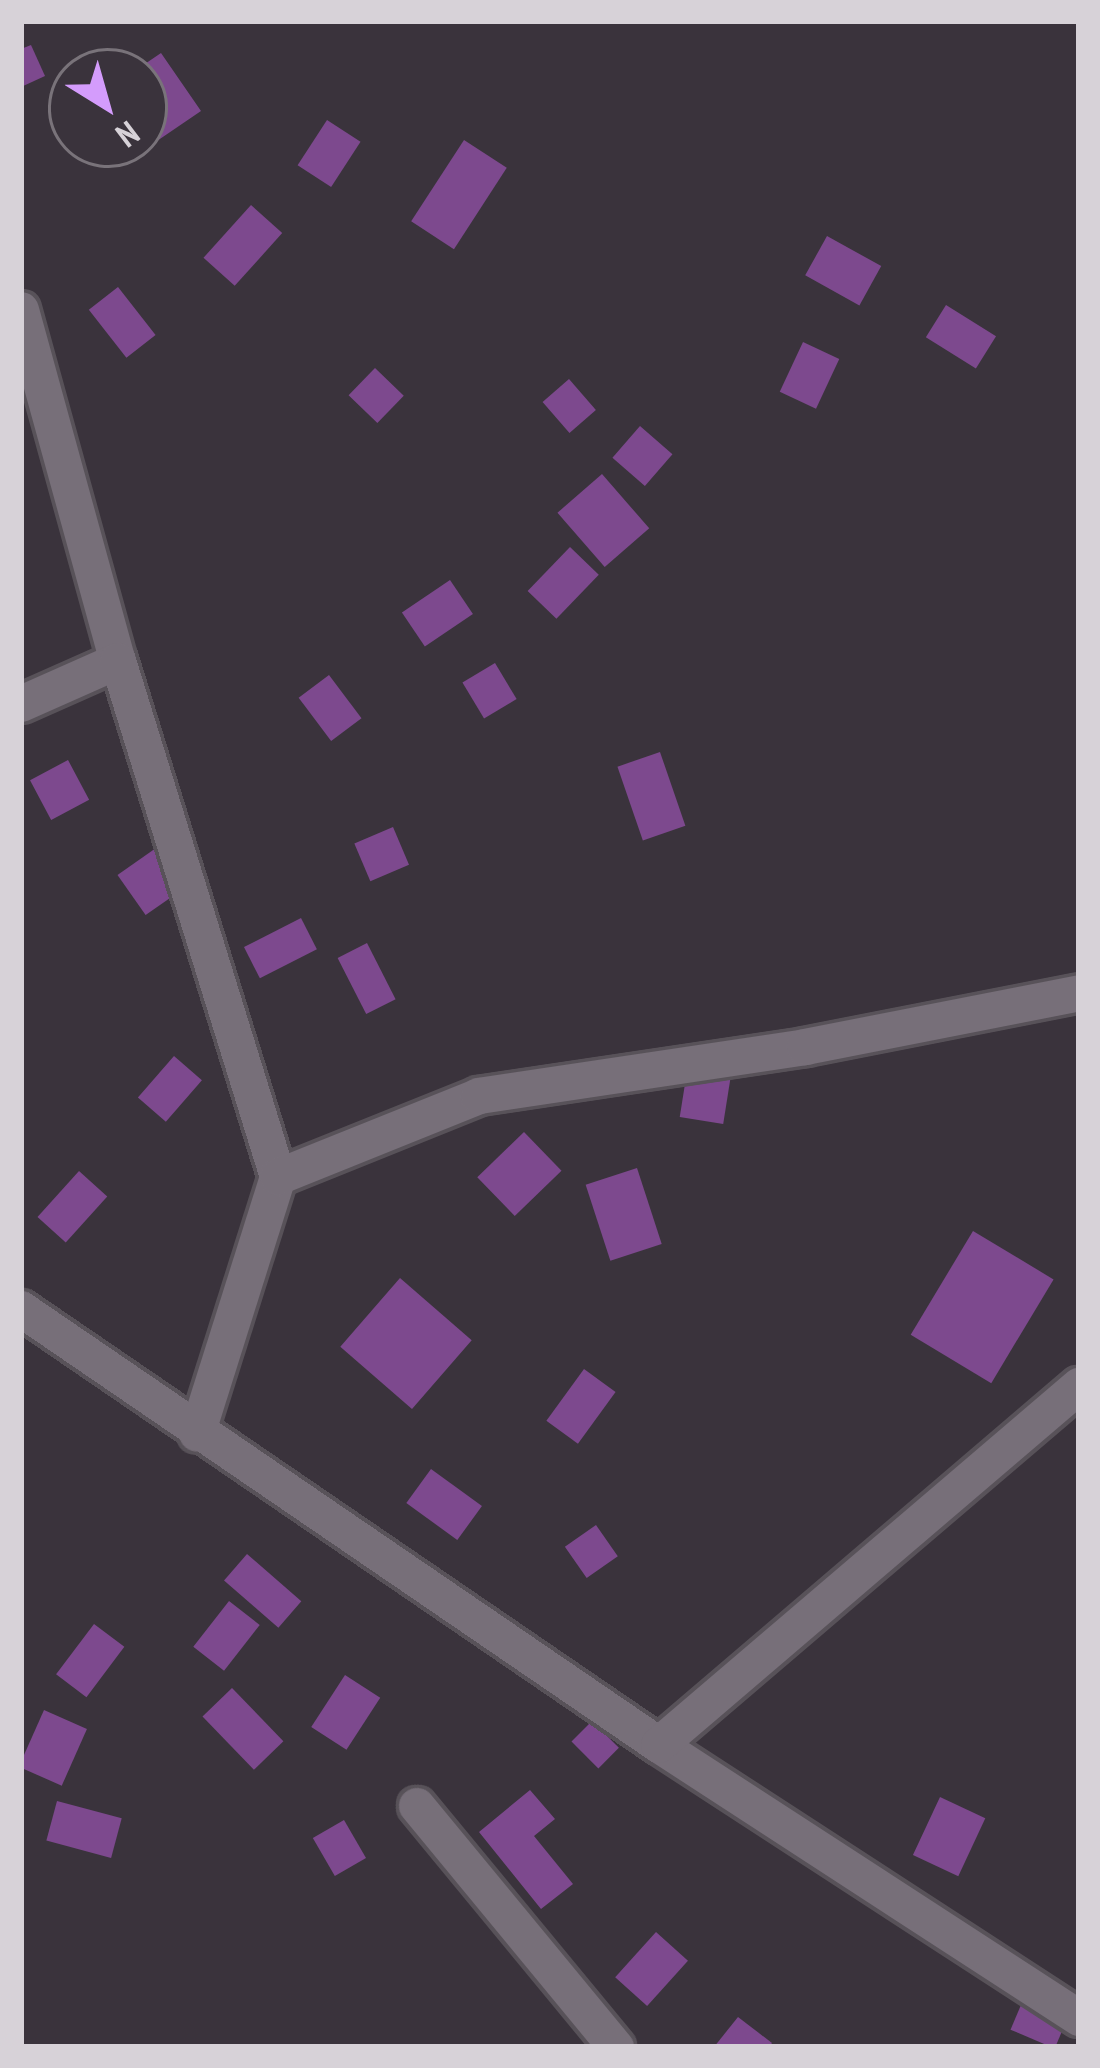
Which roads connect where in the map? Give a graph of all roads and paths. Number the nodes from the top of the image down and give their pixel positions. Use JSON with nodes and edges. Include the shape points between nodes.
{"nodes":[{"id":1,"x":21,"y":310,"type":"edge"},
{"id":2,"x":118,"y":661,"type":"junction"},
{"id":3,"x":21,"y":704,"type":"edge"},
{"id":4,"x":1079,"y":993,"type":"edge"},
{"id":5,"x":278,"y":1177,"type":"junction"},
{"id":6,"x":21,"y":1310,"type":"edge"},
{"id":7,"x":1079,"y":1386,"type":"edge"},
{"id":8,"x":197,"y":1434,"type":"junction"},
{"id":9,"x":658,"y":1745,"type":"junction"},
{"id":10,"x":417,"y":1807,"type":"dead end"},
{"id":11,"x":1079,"y":2018,"type":"edge"},
{"id":12,"x":616,"y":2047,"type":"edge"}],
"edges":[{"from":1,"to":2,"type":"street"},
{"from":2,"to":3,"type":"street"},
{"from":2,"to":5,"type":"street"},
{"from":4,"to":5,"type":"street","via":[[805,1047],[479,1096]]},
{"from":5,"to":8,"type":"street"},
{"from":6,"to":8,"type":"street"},
{"from":7,"to":9,"type":"street"},
{"from":8,"to":9,"type":"street"},
{"from":9,"to":11,"type":"street"},
{"from":10,"to":12,"type":"street"}]}
